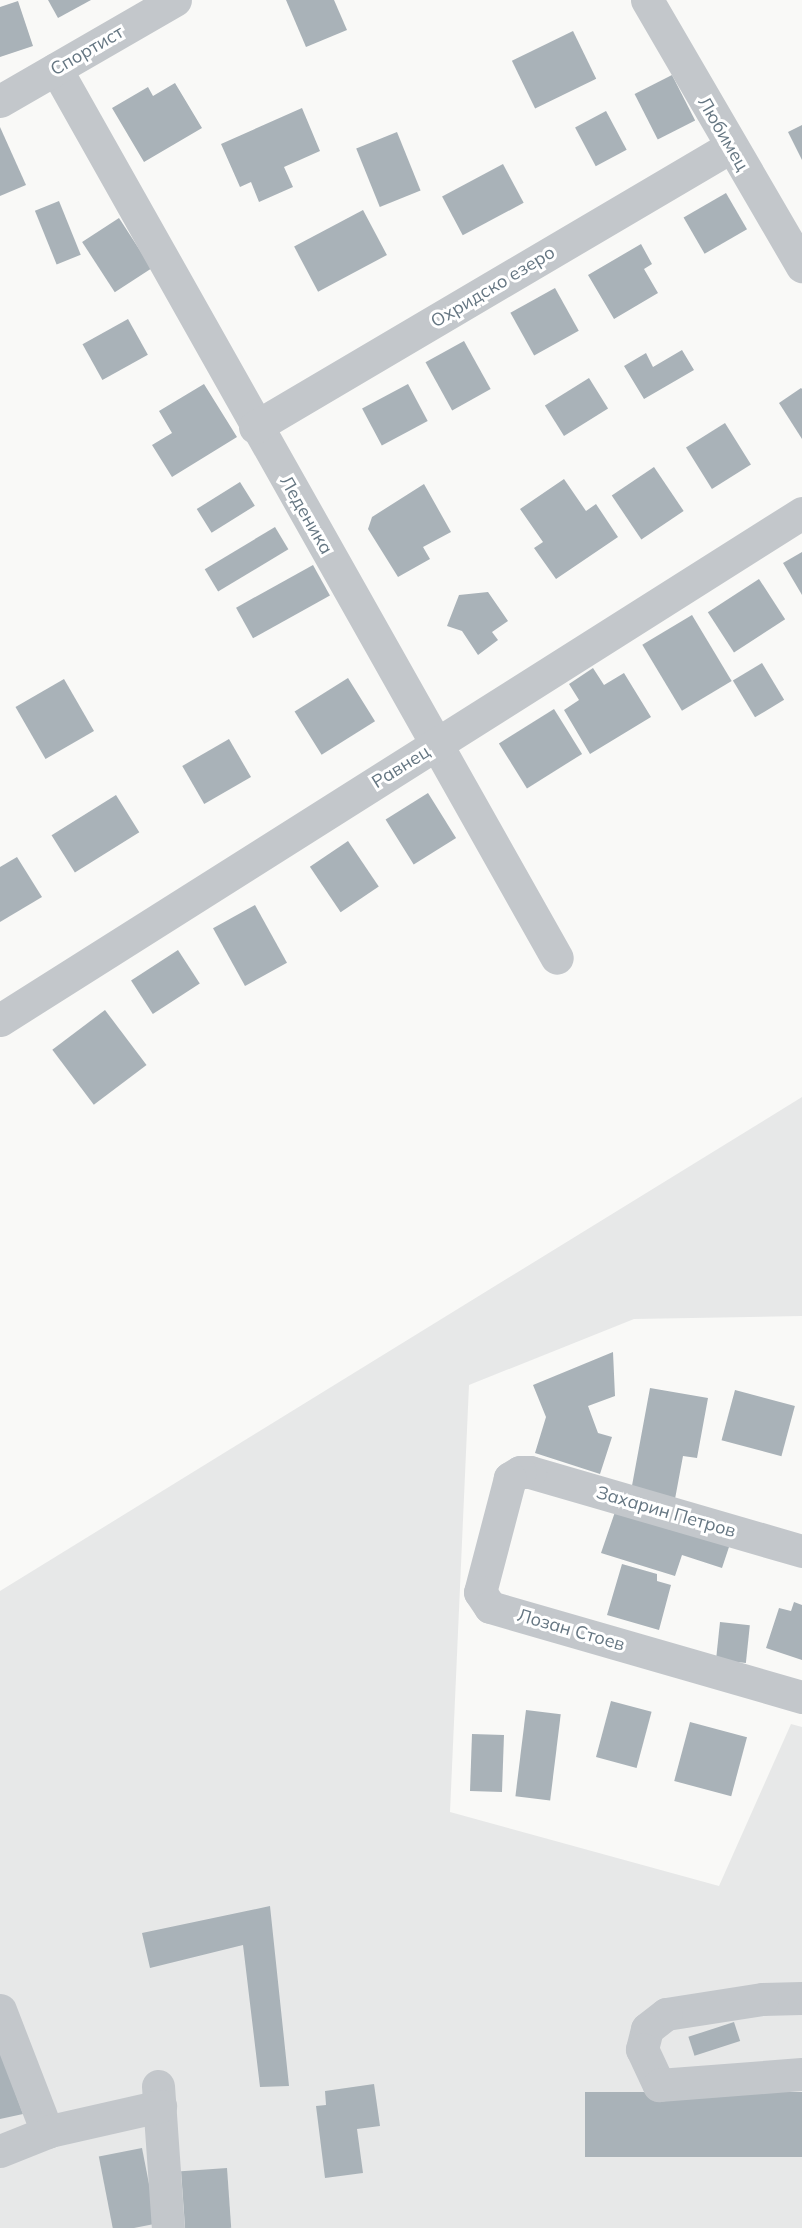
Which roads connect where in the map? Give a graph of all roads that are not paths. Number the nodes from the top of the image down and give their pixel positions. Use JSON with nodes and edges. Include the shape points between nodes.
{"nodes":[{"id":1,"x":175,"y":0,"type":"edge"},
{"id":2,"x":647,"y":0,"type":"edge"},
{"id":3,"x":57,"y":69,"type":"junction"},
{"id":4,"x":0,"y":101,"type":"edge"},
{"id":5,"x":730,"y":147,"type":"junction"},
{"id":6,"x":802,"y":266,"type":"edge"},
{"id":7,"x":255,"y":427,"type":"junction"},
{"id":8,"x":802,"y":513,"type":"edge"},
{"id":9,"x":438,"y":745,"type":"junction"},
{"id":10,"x":558,"y":958,"type":"dead end"},
{"id":11,"x":0,"y":1020,"type":"edge"},
{"id":12,"x":530,"y":1472,"type":"joint"},
{"id":13,"x":802,"y":1551,"type":"edge"},
{"id":14,"x":802,"y":1697,"type":"edge"},
{"id":15,"x":802,"y":1998,"type":"edge"},
{"id":16,"x":0,"y":2010,"type":"edge"},
{"id":17,"x":802,"y":2074,"type":"edge"},
{"id":18,"x":47,"y":2132,"type":"junction"},
{"id":19,"x":0,"y":2151,"type":"edge"},
{"id":20,"x":168,"y":2228,"type":"edge"}],
"edges":[{"from":1,"to":3,"type":"street","name":"Спортист"},
{"from":2,"to":5,"type":"street","name":"Любимец"},
{"from":3,"to":4,"type":"street","name":"Спортист"},
{"from":3,"to":7,"type":"street","name":"Леденика"},
{"from":5,"to":6,"type":"street","name":"Любимец"},
{"from":5,"to":7,"type":"street","name":"Охридско езеро"},
{"from":7,"to":9,"type":"street","name":"Леденика"},
{"from":8,"to":9,"type":"street","name":"Равнец"},
{"from":9,"to":10,"type":"street","name":"Леденика"},
{"from":9,"to":11,"type":"street","name":"Равнец"},
{"from":12,"to":13,"type":"street","name":"Захарин Петров"},
{"from":12,"to":14,"type":"street","name":"Лозан Стоев","via":[[520,1472],[510,1479],[480,1592],[490,1607]]},
{"from":15,"to":17,"type":"street","via":[[762,1999],[666,2014],[647,2029],[642,2049],[660,2085]]},
{"from":16,"to":18,"type":"street"},
{"from":18,"to":19,"type":"street"},
{"from":18,"to":20,"type":"street","via":[[159,2096]]}]}
